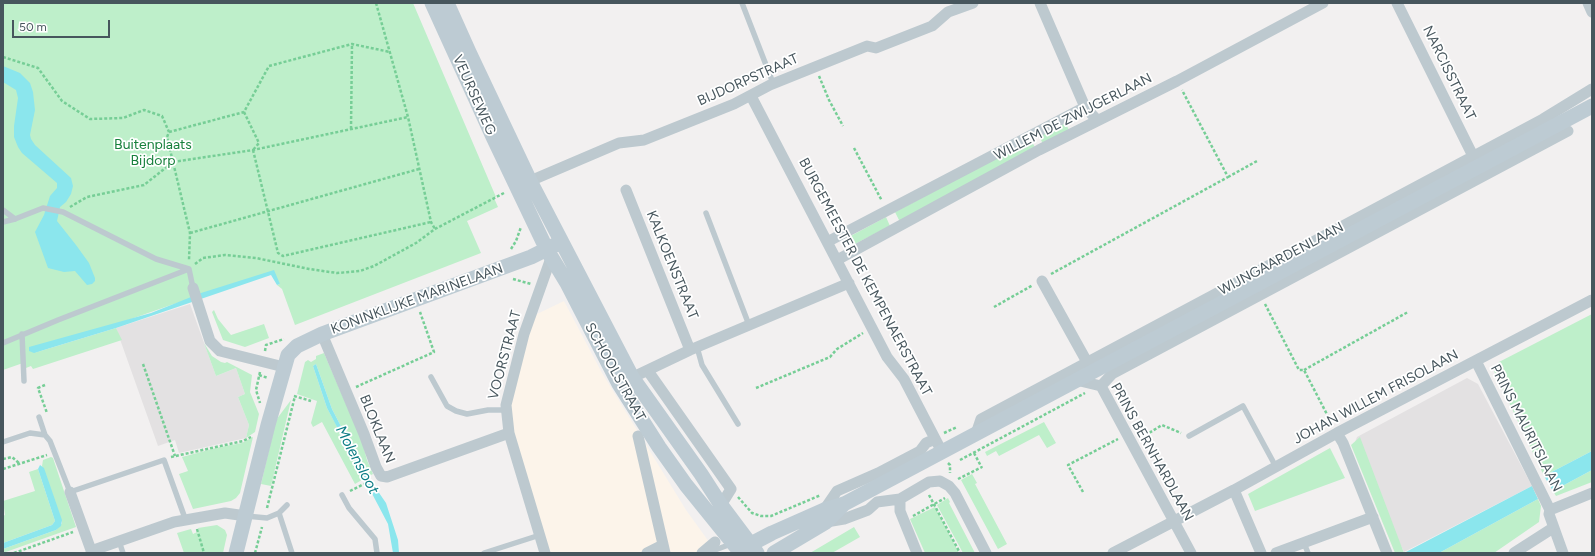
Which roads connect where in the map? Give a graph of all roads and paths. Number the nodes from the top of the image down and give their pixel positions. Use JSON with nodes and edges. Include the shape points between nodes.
{"nodes":[{"id":1,"x":376,"y":3,"type":"edge"},
{"id":2,"x":432,"y":3,"type":"edge"},
{"id":3,"x":447,"y":3,"type":"edge"},
{"id":4,"x":742,"y":3,"type":"edge"},
{"id":5,"x":973,"y":3,"type":"edge"},
{"id":6,"x":1040,"y":3,"type":"edge"},
{"id":7,"x":1323,"y":3,"type":"edge"},
{"id":8,"x":1397,"y":3,"type":"edge"},
{"id":9,"x":1588,"y":3,"type":"edge"},
{"id":10,"x":1592,"y":11,"type":"edge"},
{"id":11,"x":352,"y":44,"type":"junction"},
{"id":12,"x":390,"y":52,"type":"junction"},
{"id":13,"x":3,"y":58,"type":"edge"},
{"id":14,"x":816,"y":67,"type":"junction"},
{"id":15,"x":1177,"y":81,"type":"junction"},
{"id":16,"x":773,"y":83,"type":"junction"},
{"id":17,"x":1592,"y":89,"type":"edge"},
{"id":18,"x":751,"y":96,"type":"junction"},
{"id":19,"x":1084,"y":106,"type":"junction"},
{"id":20,"x":1592,"y":106,"type":"edge"},
{"id":21,"x":244,"y":112,"type":"junction"},
{"id":22,"x":408,"y":117,"type":"junction"},
{"id":23,"x":1097,"y":120,"type":"junction"},
{"id":24,"x":843,"y":126,"type":"dead end"},
{"id":25,"x":351,"y":129,"type":"junction"},
{"id":26,"x":1543,"y":131,"type":"junction"},
{"id":27,"x":1568,"y":131,"type":"dead end"},
{"id":28,"x":169,"y":132,"type":"junction"},
{"id":29,"x":854,"y":148,"type":"dead end"},
{"id":30,"x":253,"y":150,"type":"junction"},
{"id":31,"x":1533,"y":150,"type":"junction"},
{"id":32,"x":1473,"y":156,"type":"junction"},
{"id":33,"x":1257,"y":161,"type":"dead end"},
{"id":34,"x":173,"y":162,"type":"junction"},
{"id":35,"x":419,"y":169,"type":"junction"},
{"id":36,"x":1228,"y":177,"type":"junction"},
{"id":37,"x":523,"y":185,"type":"junction"},
{"id":38,"x":626,"y":190,"type":"dead end"},
{"id":39,"x":3,"y":210,"type":"edge"},
{"id":40,"x":268,"y":210,"type":"junction"},
{"id":41,"x":62,"y":211,"type":"junction"},
{"id":42,"x":887,"y":211,"type":"junction"},
{"id":43,"x":706,"y":214,"type":"dead end"},
{"id":44,"x":14,"y":219,"type":"junction"},
{"id":45,"x":3,"y":222,"type":"edge"},
{"id":46,"x":431,"y":222,"type":"junction"},
{"id":47,"x":435,"y":229,"type":"junction"},
{"id":48,"x":190,"y":234,"type":"junction"},
{"id":49,"x":561,"y":242,"type":"junction"},
{"id":50,"x":827,"y":242,"type":"junction"},
{"id":51,"x":549,"y":254,"type":"junction"},
{"id":52,"x":283,"y":256,"type":"junction"},
{"id":53,"x":837,"y":260,"type":"junction"},
{"id":54,"x":282,"y":263,"type":"junction"},
{"id":55,"x":188,"y":269,"type":"junction"},
{"id":56,"x":512,"y":279,"type":"dead end"},
{"id":57,"x":1042,"y":280,"type":"junction"},
{"id":58,"x":849,"y":283,"type":"junction"},
{"id":59,"x":542,"y":287,"type":"junction"},
{"id":60,"x":193,"y":288,"type":"joint"},
{"id":61,"x":1261,"y":295,"type":"junction"},
{"id":62,"x":1592,"y":300,"type":"edge"},
{"id":63,"x":994,"y":307,"type":"dead end"},
{"id":64,"x":426,"y":309,"type":"dead end"},
{"id":65,"x":419,"y":312,"type":"junction"},
{"id":66,"x":1408,"y":312,"type":"dead end"},
{"id":67,"x":413,"y":314,"type":"dead end"},
{"id":68,"x":749,"y":325,"type":"junction"},
{"id":69,"x":872,"y":328,"type":"junction"},
{"id":70,"x":22,"y":334,"type":"junction"},
{"id":71,"x":324,"y":340,"type":"junction"},
{"id":72,"x":3,"y":342,"type":"edge"},
{"id":73,"x":693,"y":349,"type":"junction"},
{"id":74,"x":1476,"y":361,"type":"junction"},
{"id":75,"x":1087,"y":362,"type":"junction"},
{"id":76,"x":143,"y":364,"type":"dead end"},
{"id":77,"x":284,"y":367,"type":"junction"},
{"id":78,"x":1304,"y":370,"type":"junction"},
{"id":79,"x":648,"y":371,"type":"junction"},
{"id":80,"x":431,"y":377,"type":"dead end"},
{"id":81,"x":1076,"y":380,"type":"junction"},
{"id":82,"x":24,"y":381,"type":"dead end"},
{"id":83,"x":626,"y":381,"type":"junction"},
{"id":84,"x":45,"y":385,"type":"dead end"},
{"id":85,"x":1101,"y":386,"type":"junction"},
{"id":86,"x":756,"y":388,"type":"dead end"},
{"id":87,"x":346,"y":392,"type":"junction"},
{"id":88,"x":291,"y":393,"type":"dead end"},
{"id":89,"x":290,"y":396,"type":"dead end"},
{"id":90,"x":295,"y":396,"type":"dead end"},
{"id":91,"x":506,"y":410,"type":"junction"},
{"id":92,"x":39,"y":417,"type":"joint"},
{"id":93,"x":738,"y":424,"type":"dead end"},
{"id":94,"x":509,"y":433,"type":"junction"},
{"id":95,"x":1337,"y":433,"type":"junction"},
{"id":96,"x":976,"y":434,"type":"junction"},
{"id":97,"x":45,"y":435,"type":"junction"},
{"id":98,"x":638,"y":436,"type":"dead end"},
{"id":99,"x":1189,"y":436,"type":"joint"},
{"id":100,"x":265,"y":437,"type":"junction"},
{"id":101,"x":1119,"y":439,"type":"dead end"},
{"id":102,"x":3,"y":442,"type":"edge"},
{"id":103,"x":1132,"y":442,"type":"junction"},
{"id":104,"x":938,"y":445,"type":"junction"},
{"id":105,"x":974,"y":452,"type":"dead end"},
{"id":106,"x":55,"y":453,"type":"junction"},
{"id":107,"x":181,"y":455,"type":"dead end"},
{"id":108,"x":175,"y":456,"type":"dead end"},
{"id":109,"x":3,"y":459,"type":"edge"},
{"id":110,"x":20,"y":464,"type":"junction"},
{"id":111,"x":1276,"y":466,"type":"junction"},
{"id":112,"x":3,"y":469,"type":"edge"},
{"id":113,"x":375,"y":479,"type":"dead end"},
{"id":114,"x":924,"y":485,"type":"junction"},
{"id":115,"x":731,"y":489,"type":"junction"},
{"id":116,"x":952,"y":490,"type":"junction"},
{"id":117,"x":1234,"y":490,"type":"junction"},
{"id":118,"x":837,"y":491,"type":"junction"},
{"id":119,"x":70,"y":492,"type":"junction"},
{"id":120,"x":1083,"y":492,"type":"dead end"},
{"id":121,"x":1592,"y":493,"type":"edge"},
{"id":122,"x":342,"y":495,"type":"joint"},
{"id":123,"x":900,"y":499,"type":"junction"},
{"id":124,"x":934,"y":504,"type":"junction"},
{"id":125,"x":287,"y":505,"type":"dead end"},
{"id":126,"x":721,"y":505,"type":"junction"},
{"id":127,"x":1548,"y":506,"type":"junction"},
{"id":128,"x":279,"y":513,"type":"junction"},
{"id":129,"x":246,"y":516,"type":"junction"},
{"id":130,"x":825,"y":516,"type":"junction"},
{"id":131,"x":1373,"y":517,"type":"junction"},
{"id":132,"x":264,"y":518,"type":"junction"},
{"id":133,"x":190,"y":520,"type":"junction"},
{"id":134,"x":904,"y":520,"type":"junction"},
{"id":135,"x":1173,"y":521,"type":"junction"},
{"id":136,"x":83,"y":528,"type":"junction"},
{"id":137,"x":1554,"y":528,"type":"junction"},
{"id":138,"x":540,"y":535,"type":"junction"},
{"id":139,"x":119,"y":541,"type":"junction"},
{"id":140,"x":715,"y":542,"type":"dead end"},
{"id":141,"x":1306,"y":548,"type":"edge"},
{"id":142,"x":664,"y":549,"type":"edge"},
{"id":143,"x":744,"y":549,"type":"edge"},
{"id":144,"x":92,"y":552,"type":"edge"},
{"id":145,"x":14,"y":553,"type":"edge"},
{"id":146,"x":123,"y":553,"type":"edge"},
{"id":147,"x":204,"y":553,"type":"edge"},
{"id":148,"x":236,"y":553,"type":"edge"},
{"id":149,"x":255,"y":553,"type":"edge"},
{"id":150,"x":292,"y":553,"type":"edge"},
{"id":151,"x":377,"y":553,"type":"edge"},
{"id":152,"x":484,"y":553,"type":"edge"},
{"id":153,"x":545,"y":553,"type":"edge"},
{"id":154,"x":647,"y":553,"type":"edge"},
{"id":155,"x":702,"y":553,"type":"edge"},
{"id":156,"x":707,"y":553,"type":"edge"},
{"id":157,"x":774,"y":553,"type":"edge"},
{"id":158,"x":917,"y":553,"type":"edge"},
{"id":159,"x":960,"y":553,"type":"edge"},
{"id":160,"x":986,"y":553,"type":"edge"},
{"id":161,"x":1113,"y":553,"type":"edge"},
{"id":162,"x":1191,"y":553,"type":"edge"},
{"id":163,"x":1262,"y":553,"type":"edge"},
{"id":164,"x":1276,"y":553,"type":"edge"},
{"id":165,"x":1387,"y":553,"type":"edge"},
{"id":166,"x":1514,"y":553,"type":"edge"},
{"id":167,"x":1563,"y":553,"type":"edge"}],
"edges":[{"from":1,"to":12,"type":"path"},
{"from":2,"to":37,"type":"main road","name":"VEURSEWEG"},
{"from":3,"to":37,"type":"main road","name":"VEURSEWEG"},
{"from":4,"to":16,"type":"lane"},
{"from":5,"to":14,"type":"street","name":"BIJDORPSTRAAT","via":[[948,12],[932,26],[876,48],[867,46]]},
{"from":6,"to":19,"type":"street"},
{"from":7,"to":15,"type":"street","name":"WILLEM DE ZWIJGERLAAN"},
{"from":8,"to":32,"type":"street","name":"NARCISSTRAAT"},
{"from":9,"to":10,"type":"street"},
{"from":11,"to":12,"type":"path"},
{"from":11,"to":21,"type":"path","via":[[269,66]]},
{"from":11,"to":25,"type":"path"},
{"from":12,"to":22,"type":"path"},
{"from":13,"to":28,"type":"path","via":[[38,68],[62,101],[90,119],[123,118],[144,110],[162,116]]},
{"from":14,"to":16,"type":"street","name":"BIJDORPSTRAAT"},
{"from":14,"to":24,"type":"path"},
{"from":15,"to":23,"type":"street","name":"WILLEM DE ZWIJGERLAAN"},
{"from":15,"to":36,"type":"path"},
{"from":16,"to":18,"type":"street","name":"BIJDORPSTRAAT"},
{"from":17,"to":32,"type":"street","name":"WIJNGAARDENLAAN","via":[[1543,119]]},
{"from":18,"to":37,"type":"street","name":"BIJDORPSTRAAT","via":[[644,140],[619,143]]},
{"from":18,"to":50,"type":"street","name":"BURGEMEESTER DE KEMPENAERSTRAAT"},
{"from":19,"to":23,"type":"street"},
{"from":19,"to":42,"type":"street","name":"WILLEM DE ZWIJGERLAAN"},
{"from":20,"to":26,"type":"main road","name":"WIJNGAARDENLAAN"},
{"from":21,"to":28,"type":"path"},
{"from":21,"to":30,"type":"path","via":[[259,143]]},
{"from":22,"to":25,"type":"path"},
{"from":22,"to":35,"type":"path"},
{"from":23,"to":53,"type":"street","name":"WILLEM DE ZWIJGERLAAN"},
{"from":25,"to":30,"type":"path"},
{"from":26,"to":31,"type":"street"},
{"from":26,"to":81,"type":"main road","name":"WIJNGAARDENLAAN"},
{"from":27,"to":31,"type":"street","name":"WIJNGAARDENLAAN"},
{"from":28,"to":34,"type":"path","via":[[167,137]]},
{"from":29,"to":42,"type":"path"},
{"from":30,"to":34,"type":"path"},
{"from":30,"to":40,"type":"path"},
{"from":31,"to":61,"type":"street","name":"WIJNGAARDENLAAN"},
{"from":32,"to":75,"type":"street","name":"WIJNGAARDENLAAN"},
{"from":33,"to":36,"type":"path"},
{"from":34,"to":41,"type":"path","via":[[144,185],[87,196]]},
{"from":34,"to":48,"type":"path"},
{"from":35,"to":40,"type":"path"},
{"from":35,"to":46,"type":"path"},
{"from":36,"to":57,"type":"path"},
{"from":37,"to":47,"type":"path"},
{"from":37,"to":49,"type":"main road","name":"SCHOOLSTRAAT"},
{"from":37,"to":51,"type":"main road","name":"SCHOOLSTRAAT"},
{"from":38,"to":73,"type":"street","name":"KALKOENSTRAAT"},
{"from":39,"to":44,"type":"lane"},
{"from":40,"to":48,"type":"path"},
{"from":40,"to":52,"type":"path","via":[[278,253]]},
{"from":41,"to":44,"type":"lane","via":[[43,208]]},
{"from":41,"to":55,"type":"lane","via":[[156,259]]},
{"from":42,"to":50,"type":"street","name":"WILLEM DE ZWIJGERLAAN"},
{"from":43,"to":68,"type":"lane"},
{"from":44,"to":45,"type":"lane"},
{"from":46,"to":47,"type":"path"},
{"from":46,"to":52,"type":"path"},
{"from":47,"to":54,"type":"path","via":[[404,250],[360,271],[337,273]]},
{"from":48,"to":55,"type":"path"},
{"from":49,"to":51,"type":"main road","name":"KONINKLIJKE MARINELAAN"},
{"from":49,"to":83,"type":"main road","name":"SCHOOLSTRAAT"},
{"from":50,"to":53,"type":"street","name":"BURGEMEESTER DE KEMPENAERSTRAAT"},
{"from":51,"to":59,"type":"street","name":"VOORSTRAAT"},
{"from":51,"to":71,"type":"main road","name":"KONINKLIJKE MARINELAAN","via":[[531,257]]},
{"from":51,"to":83,"type":"main road","name":"SCHOOLSTRAAT"},
{"from":52,"to":54,"type":"path"},
{"from":53,"to":58,"type":"street","name":"BURGEMEESTER DE KEMPENAERSTRAAT"},
{"from":54,"to":55,"type":"path","via":[[225,255],[203,258]]},
{"from":55,"to":60,"type":"lane"},
{"from":55,"to":70,"type":"lane"},
{"from":56,"to":59,"type":"path","name":"KONINKLIJKE MARINELAAN"},
{"from":57,"to":63,"type":"path"},
{"from":57,"to":75,"type":"street"},
{"from":58,"to":68,"type":"street"},
{"from":58,"to":69,"type":"street","name":"BURGEMEESTER DE KEMPENAERSTRAAT"},
{"from":59,"to":91,"type":"street","name":"VOORSTRAAT","via":[[522,341]]},
{"from":60,"to":77,"type":"street","via":[[210,341],[220,351]]},
{"from":61,"to":78,"type":"path","via":[[1299,370]]},
{"from":61,"to":85,"type":"street","name":"WIJNGAARDENLAAN","via":[[1112,374]]},
{"from":62,"to":74,"type":"street","name":"JOHAN WILLEM FRISOLAAN"},
{"from":64,"to":65,"type":"path","name":"KONINKLIJKE MARINELAAN"},
{"from":65,"to":67,"type":"path","name":"KONINKLIJKE MARINELAAN"},
{"from":65,"to":87,"type":"path","via":[[434,352]]},
{"from":66,"to":78,"type":"path"},
{"from":68,"to":73,"type":"street"},
{"from":69,"to":86,"type":"path","via":[[836,349],[830,357]]},
{"from":69,"to":104,"type":"street","name":"BURGEMEESTER DE KEMPENAERSTRAAT","via":[[887,357],[904,379]]},
{"from":70,"to":72,"type":"lane"},
{"from":70,"to":82,"type":"lane"},
{"from":71,"to":77,"type":"main road","name":"KONINKLIJKE MARINELAAN","via":[[297,346],[288,355]]},
{"from":71,"to":87,"type":"street","name":"BLOKLAAN"},
{"from":73,"to":79,"type":"street"},
{"from":73,"to":93,"type":"lane"},
{"from":74,"to":95,"type":"street","name":"JOHAN WILLEM FRISOLAAN"},
{"from":74,"to":127,"type":"street","name":"PRINS MAURITSLAAN"},
{"from":75,"to":96,"type":"street","name":"WIJNGAARDENLAAN","via":[[981,419]]},
{"from":76,"to":108,"type":"path"},
{"from":77,"to":100,"type":"main road","name":"KONINKLIJKE MARINELAAN"},
{"from":78,"to":95,"type":"path"},
{"from":79,"to":83,"type":"street"},
{"from":79,"to":115,"type":"street","name":"SCHOOLSTRAAT"},
{"from":80,"to":91,"type":"lane","via":[[447,406],[456,411],[468,414]]},
{"from":81,"to":85,"type":"street","name":"PRINS BERNHARDLAAN"},
{"from":81,"to":96,"type":"main road","name":"WIJNGAARDENLAAN"},
{"from":83,"to":126,"type":"main road","name":"SCHOOLSTRAAT","via":[[701,474]]},
{"from":83,"to":143,"type":"main road","name":"SCHOOLSTRAAT","via":[[658,447],[686,485]]},
{"from":84,"to":92,"type":"path","via":[[38,388],[48,414]]},
{"from":85,"to":103,"type":"street","name":"PRINS BERNHARDLAAN"},
{"from":87,"to":94,"type":"street","name":"BLOKLAAN","via":[[381,476],[387,477]]},
{"from":88,"to":89,"type":"path"},
{"from":90,"to":132,"type":"path"},
{"from":91,"to":94,"type":"street","name":"VOORSTRAAT"},
{"from":92,"to":97,"type":"lane"},
{"from":94,"to":138,"type":"street","name":"VOORSTRAAT"},
{"from":95,"to":111,"type":"street","name":"JOHAN WILLEM FRISOLAAN"},
{"from":95,"to":131,"type":"street"},
{"from":96,"to":104,"type":"main road","name":"WIJNGAARDENLAAN"},
{"from":97,"to":102,"type":"lane","via":[[30,433]]},
{"from":97,"to":106,"type":"lane"},
{"from":98,"to":142,"type":"street","name":"SCHOOLSTRAAT"},
{"from":99,"to":103,"type":"path","via":[[1162,425]]},
{"from":99,"to":111,"type":"lane","via":[[1243,406]]},
{"from":100,"to":107,"type":"path","via":[[255,434],[243,441]]},
{"from":100,"to":129,"type":"main road","name":"KONINKLIJKE MARINELAAN"},
{"from":101,"to":120,"type":"path","via":[[1068,465]]},
{"from":103,"to":135,"type":"street","name":"PRINS BERNHARDLAAN"},
{"from":104,"to":118,"type":"street","name":"WIJNGAARDENLAAN","via":[[926,443],[920,451]]},
{"from":104,"to":130,"type":"main road","name":"WIJNGAARDENLAAN"},
{"from":105,"to":116,"type":"path","via":[[982,467],[958,479]]},
{"from":106,"to":110,"type":"path"},
{"from":106,"to":119,"type":"lane"},
{"from":109,"to":110,"type":"path","via":[[12,456]]},
{"from":110,"to":112,"type":"path"},
{"from":111,"to":117,"type":"street","name":"JOHAN WILLEM FRISOLAAN"},
{"from":113,"to":122,"type":"path"},
{"from":114,"to":116,"type":"street","via":[[940,481]]},
{"from":114,"to":123,"type":"street"},
{"from":114,"to":124,"type":"path"},
{"from":115,"to":118,"type":"path","via":[[752,513],[761,516],[771,516],[816,496]]},
{"from":115,"to":126,"type":"street"},
{"from":116,"to":124,"type":"path"},
{"from":116,"to":160,"type":"street"},
{"from":117,"to":135,"type":"street","name":"JOHAN WILLEM FRISOLAAN"},
{"from":117,"to":163,"type":"street"},
{"from":118,"to":130,"type":"street","name":"WIJNGAARDENLAAN"},
{"from":119,"to":133,"type":"lane","via":[[164,460]]},
{"from":119,"to":136,"type":"street"},
{"from":121,"to":127,"type":"street"},
{"from":122,"to":151,"type":"lane","via":[[349,508],[375,539]]},
{"from":123,"to":130,"type":"street","name":"WIJNGAARDENLAAN","via":[[877,502],[868,510],[844,519]]},
{"from":123,"to":134,"type":"street","via":[[900,511]]},
{"from":124,"to":134,"type":"path"},
{"from":124,"to":159,"type":"path"},
{"from":125,"to":128,"type":"lane"},
{"from":126,"to":143,"type":"main road","name":"SCHOOLSTRAAT"},
{"from":127,"to":137,"type":"street","name":"PRINS MAURITSLAAN"},
{"from":128,"to":132,"type":"lane"},
{"from":128,"to":150,"type":"lane"},
{"from":129,"to":132,"type":"lane"},
{"from":129,"to":133,"type":"street","via":[[226,513]]},
{"from":129,"to":148,"type":"main road","name":"KONINKLIJKE MARINELAAN"},
{"from":130,"to":143,"type":"main road","name":"WIJNGAARDENLAAN"},
{"from":130,"to":157,"type":"main road","name":"WIJNGAARDENLAAN"},
{"from":131,"to":141,"type":"street"},
{"from":131,"to":165,"type":"street"},
{"from":132,"to":149,"type":"path"},
{"from":133,"to":139,"type":"street","via":[[174,522]]},
{"from":133,"to":147,"type":"path"},
{"from":134,"to":158,"type":"street"},
{"from":135,"to":161,"type":"street","name":"JOHAN WILLEM FRISOLAAN"},
{"from":135,"to":162,"type":"street","name":"PRINS BERNHARDLAAN"},
{"from":136,"to":144,"type":"street"},
{"from":136,"to":145,"type":"path"},
{"from":137,"to":166,"type":"street"},
{"from":137,"to":167,"type":"street","name":"PRINS MAURITSLAAN"},
{"from":138,"to":152,"type":"lane"},
{"from":138,"to":153,"type":"street","name":"VOORSTRAAT"},
{"from":139,"to":144,"type":"street"},
{"from":139,"to":146,"type":"lane"},
{"from":140,"to":155,"type":"street"},
{"from":141,"to":164,"type":"street"},
{"from":142,"to":154,"type":"street"},
{"from":143,"to":156,"type":"lane"}]}
